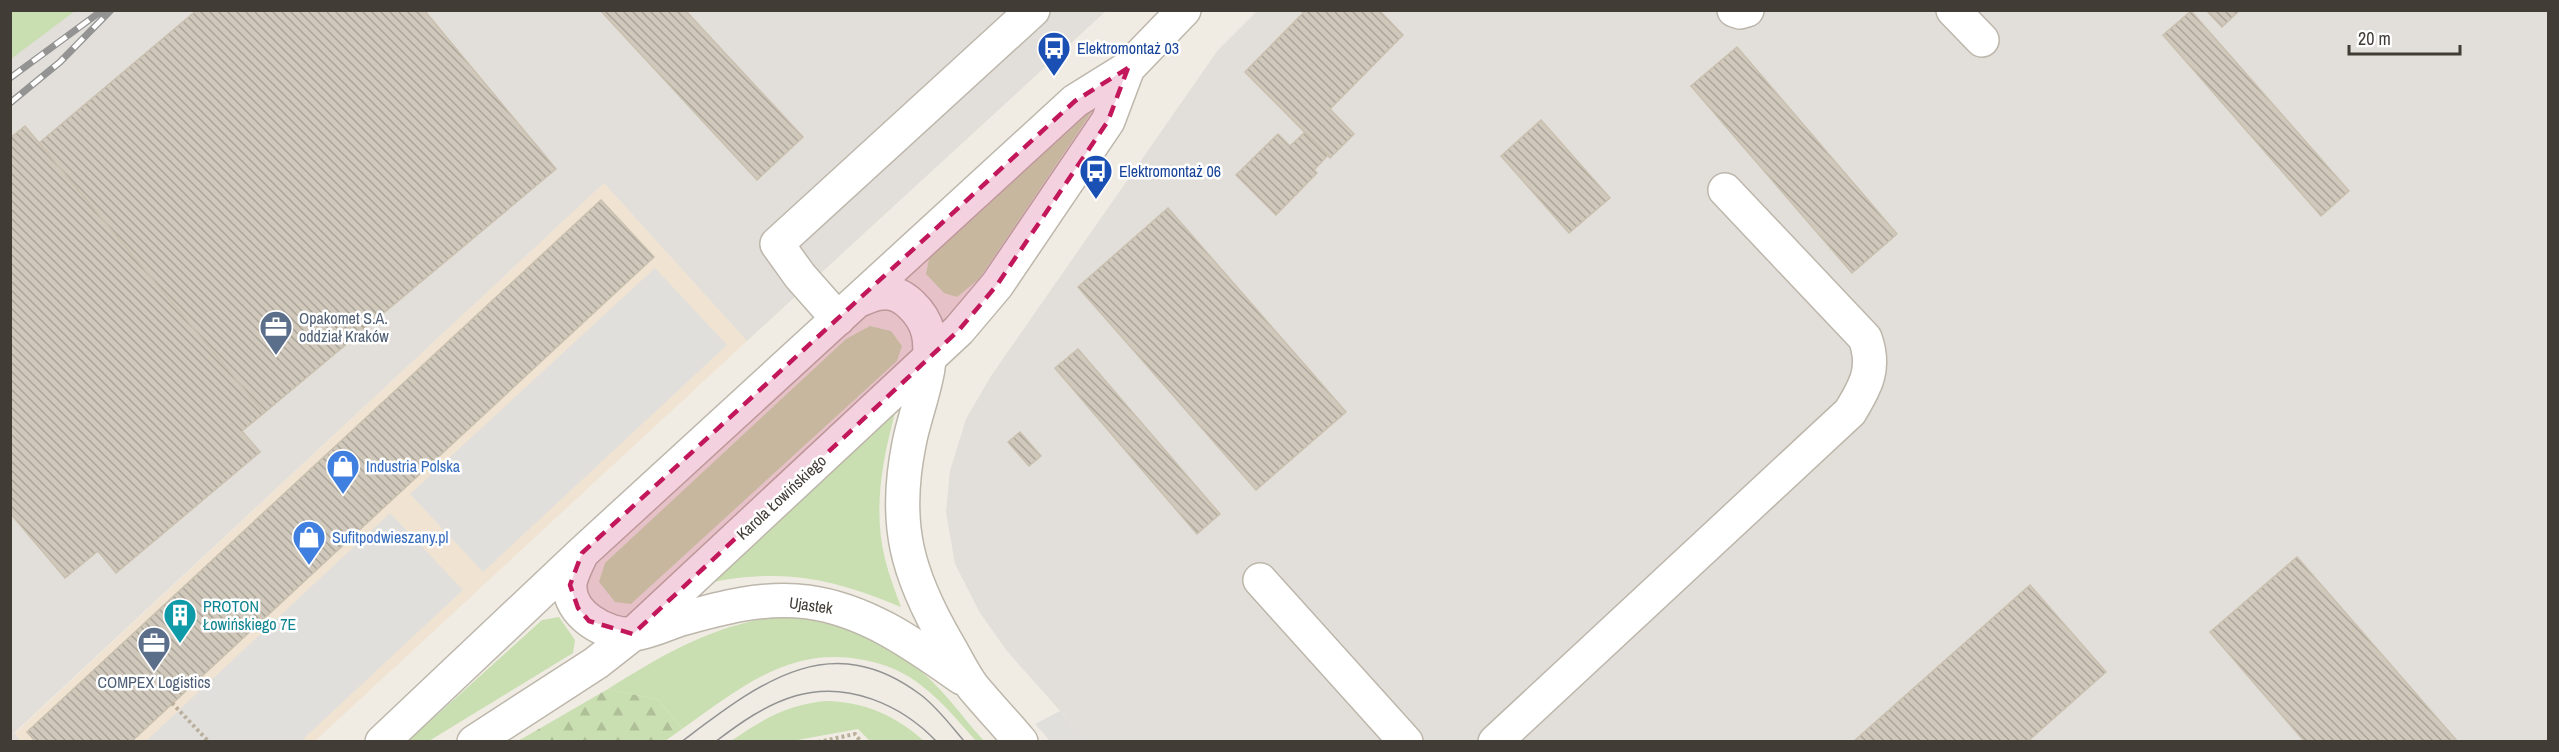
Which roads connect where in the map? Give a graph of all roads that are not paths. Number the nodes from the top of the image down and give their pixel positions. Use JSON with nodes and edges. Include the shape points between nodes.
{"nodes":[{"id":1,"x":1033,"y":10,"type":"edge"},
{"id":2,"x":1184,"y":10,"type":"edge"},
{"id":3,"x":1734,"y":10,"type":"edge"},
{"id":4,"x":1747,"y":10,"type":"edge"},
{"id":5,"x":1953,"y":10,"type":"edge"},
{"id":6,"x":1982,"y":40,"type":"dead end"},
{"id":7,"x":1128,"y":68,"type":"junction"},
{"id":8,"x":1725,"y":190,"type":"dead end"},
{"id":9,"x":848,"y":310,"type":"junction"},
{"id":10,"x":928,"y":360,"type":"junction"},
{"id":11,"x":582,"y":553,"type":"junction"},
{"id":12,"x":1260,"y":580,"type":"dead end"},
{"id":13,"x":633,"y":634,"type":"junction"},
{"id":14,"x":971,"y":685,"type":"junction"},
{"id":15,"x":382,"y":741,"type":"edge"},
{"id":16,"x":474,"y":741,"type":"edge"},
{"id":17,"x":1021,"y":741,"type":"edge"},
{"id":18,"x":1406,"y":741,"type":"edge"},
{"id":19,"x":1495,"y":741,"type":"edge"}],
"edges":[{"from":1,"to":9,"type":"street","via":[[777,244],[812,290]]},
{"from":2,"to":7,"type":"street","name":"Karola Łowińskiego"},
{"from":3,"to":4,"type":"street"},
{"from":5,"to":6,"type":"street"},
{"from":7,"to":9,"type":"street","name":"Karola Łowińskiego","via":[[1075,101]]},
{"from":7,"to":10,"type":"street","name":"Karola Łowińskiego","via":[[1108,121],[1071,178],[997,285]]},
{"from":8,"to":19,"type":"street","via":[[1865,338],[1871,354],[1862,393],[1850,412]]},
{"from":9,"to":10,"type":"street","name":"Karola Łowińskiego","via":[[883,293],[909,303],[927,330]]},
{"from":9,"to":11,"type":"street","name":"Karola Łowińskiego"},
{"from":10,"to":13,"type":"street","name":"Karola Łowińskiego"},
{"from":10,"to":14,"type":"street","name":"Ujastek","via":[[902,481],[901,516],[915,580]]},
{"from":11,"to":13,"type":"street","name":"Karola Łowińskiego","via":[[570,585],[578,608],[589,621],[601,627]]},
{"from":11,"to":15,"type":"street","name":"Karola Łowińskiego"},
{"from":12,"to":18,"type":"street"},
{"from":13,"to":14,"type":"street","name":"Ujastek","via":[[742,604],[808,602],[867,618]]},
{"from":13,"to":16,"type":"street","name":"Karola Łowińskiego","via":[[596,663]]},
{"from":14,"to":17,"type":"street","name":"Ujastek"}]}
